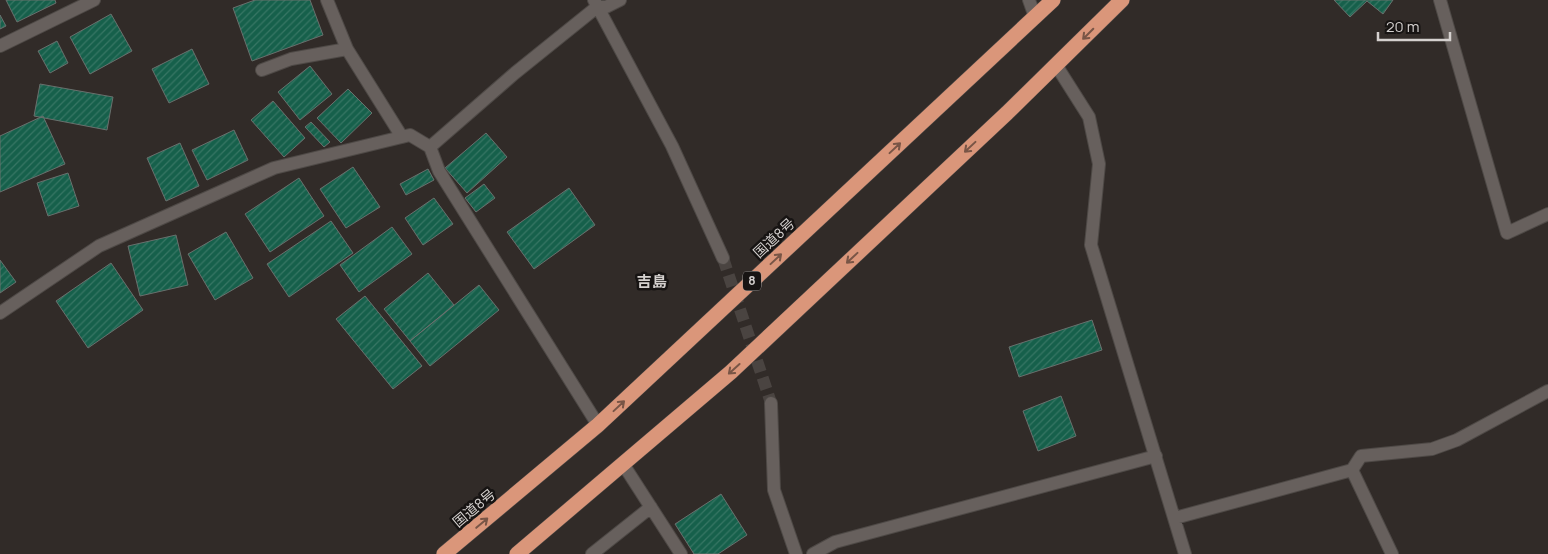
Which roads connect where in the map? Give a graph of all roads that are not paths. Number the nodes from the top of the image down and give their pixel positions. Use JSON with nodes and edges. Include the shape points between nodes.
{"nodes":[{"id":1,"x":327,"y":0,"type":"edge"},
{"id":2,"x":620,"y":0,"type":"edge"},
{"id":3,"x":1029,"y":0,"type":"edge"},
{"id":4,"x":1053,"y":0,"type":"edge"},
{"id":5,"x":1122,"y":0,"type":"edge"},
{"id":6,"x":1440,"y":0,"type":"edge"},
{"id":7,"x":86,"y":2,"type":"edge"},
{"id":8,"x":596,"y":4,"type":"edge"},
{"id":9,"x":1036,"y":17,"type":"junction"},
{"id":10,"x":0,"y":46,"type":"edge"},
{"id":11,"x":347,"y":49,"type":"junction"},
{"id":12,"x":1056,"y":65,"type":"junction"},
{"id":13,"x":262,"y":70,"type":"dead end"},
{"id":14,"x":402,"y":137,"type":"junction"},
{"id":15,"x":430,"y":147,"type":"junction"},
{"id":16,"x":1548,"y":214,"type":"edge"},
{"id":17,"x":723,"y":258,"type":"tunnel mouth"},
{"id":18,"x":0,"y":313,"type":"edge"},
{"id":19,"x":1548,"y":391,"type":"edge"},
{"id":20,"x":771,"y":403,"type":"tunnel mouth"},
{"id":21,"x":598,"y":425,"type":"junction"},
{"id":22,"x":1156,"y":456,"type":"junction"},
{"id":23,"x":623,"y":464,"type":"junction"},
{"id":24,"x":1352,"y":470,"type":"junction"},
{"id":25,"x":651,"y":507,"type":"junction"},
{"id":26,"x":1175,"y":518,"type":"junction"},
{"id":27,"x":444,"y":554,"type":"edge"},
{"id":28,"x":517,"y":554,"type":"edge"},
{"id":29,"x":592,"y":554,"type":"edge"},
{"id":30,"x":681,"y":554,"type":"edge"},
{"id":31,"x":796,"y":554,"type":"edge"},
{"id":32,"x":813,"y":554,"type":"edge"},
{"id":33,"x":1185,"y":554,"type":"edge"},
{"id":34,"x":1392,"y":554,"type":"edge"}],
"edges":[{"from":1,"to":11,"type":"street"},
{"from":2,"to":8,"type":"street","via":[[606,7]]},
{"from":3,"to":9,"type":"street"},
{"from":4,"to":9,"type":"highway","name":"国道8号","number":"8"},
{"from":5,"to":12,"type":"highway","one_way":true},
{"from":6,"to":16,"type":"street","via":[[1507,233]]},
{"from":7,"to":10,"type":"street"},
{"from":8,"to":15,"type":"street"},
{"from":8,"to":17,"type":"street","via":[[672,146]]},
{"from":21,"to":9,"type":"highway","name":"国道8号","number":"8","one_way":true},
{"from":11,"to":13,"type":"street","via":[[291,59]]},
{"from":11,"to":14,"type":"street"},
{"from":12,"to":22,"type":"street","via":[[1089,117],[1099,164],[1091,245]]},
{"from":12,"to":23,"type":"highway","one_way":true,"via":[[731,372]]},
{"from":14,"to":15,"type":"street","via":[[410,135]]},
{"from":14,"to":18,"type":"street","via":[[274,168],[99,246]]},
{"from":15,"to":21,"type":"street","via":[[439,171]]},
{"from":19,"to":24,"type":"street","via":[[1457,440],[1432,448],[1361,456]]},
{"from":20,"to":31,"type":"street","via":[[774,490]]},
{"from":27,"to":21,"type":"highway","name":"国道8号","number":"8","one_way":true},
{"from":22,"to":26,"type":"street"},
{"from":22,"to":32,"type":"street","via":[[835,542]]},
{"from":23,"to":25,"type":"street"},
{"from":23,"to":28,"type":"highway"},
{"from":24,"to":26,"type":"street"},
{"from":24,"to":34,"type":"street"},
{"from":25,"to":29,"type":"street"},
{"from":25,"to":30,"type":"street"},
{"from":26,"to":33,"type":"street"}]}
